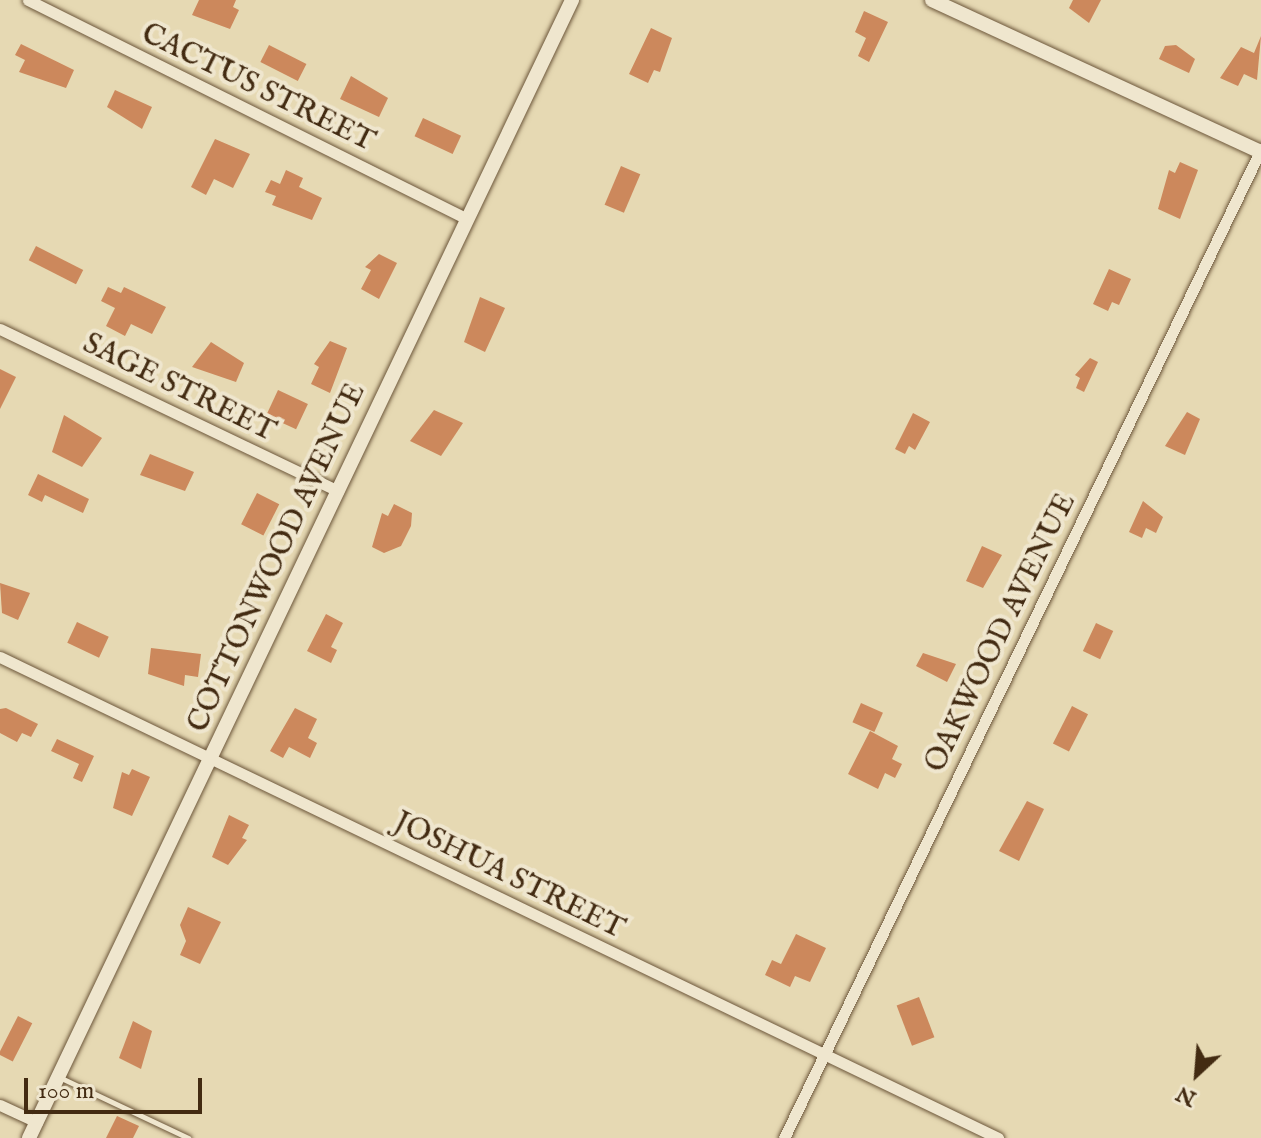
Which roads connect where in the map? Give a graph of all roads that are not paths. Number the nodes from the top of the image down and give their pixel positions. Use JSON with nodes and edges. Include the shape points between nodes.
{"nodes":[{"id":1,"x":28,"y":0,"type":"edge"},
{"id":2,"x":572,"y":0,"type":"edge"},
{"id":3,"x":932,"y":0,"type":"edge"},
{"id":4,"x":1261,"y":150,"type":"edge"},
{"id":5,"x":468,"y":219,"type":"junction"},
{"id":6,"x":0,"y":329,"type":"edge"},
{"id":7,"x":338,"y":491,"type":"junction"},
{"id":8,"x":0,"y":657,"type":"edge"},
{"id":9,"x":210,"y":758,"type":"junction"},
{"id":10,"x":824,"y":1054,"type":"junction"},
{"id":11,"x":59,"y":1076,"type":"junction"},
{"id":12,"x":0,"y":1105,"type":"edge"},
{"id":13,"x":37,"y":1122,"type":"junction"},
{"id":14,"x":29,"y":1138,"type":"edge"},
{"id":15,"x":188,"y":1138,"type":"edge"},
{"id":16,"x":784,"y":1138,"type":"edge"},
{"id":17,"x":998,"y":1138,"type":"edge"}],
"edges":[{"from":1,"to":5,"type":"street","name":"CACTUS STREET"},
{"from":2,"to":5,"type":"street","name":"COTTONWOOD AVENUE"},
{"from":3,"to":4,"type":"street"},
{"from":4,"to":10,"type":"street","name":"OAKWOOD AVENUE"},
{"from":5,"to":7,"type":"street","name":"COTTONWOOD AVENUE"},
{"from":6,"to":7,"type":"street","name":"SAGE STREET"},
{"from":7,"to":9,"type":"street","name":"COTTONWOOD AVENUE"},
{"from":8,"to":9,"type":"street","name":"JOSHUA STREET"},
{"from":9,"to":10,"type":"street","name":"JOSHUA STREET"},
{"from":9,"to":11,"type":"street","name":"COTTONWOOD AVENUE"},
{"from":10,"to":16,"type":"street","name":"OAKWOOD AVENUE"},
{"from":10,"to":17,"type":"street","name":"JOSHUA STREET"},
{"from":11,"to":13,"type":"street","name":"COTTONWOOD AVENUE"},
{"from":11,"to":15,"type":"lane"},
{"from":12,"to":13,"type":"street"},
{"from":13,"to":14,"type":"street","name":"COTTONWOOD AVENUE"}]}
